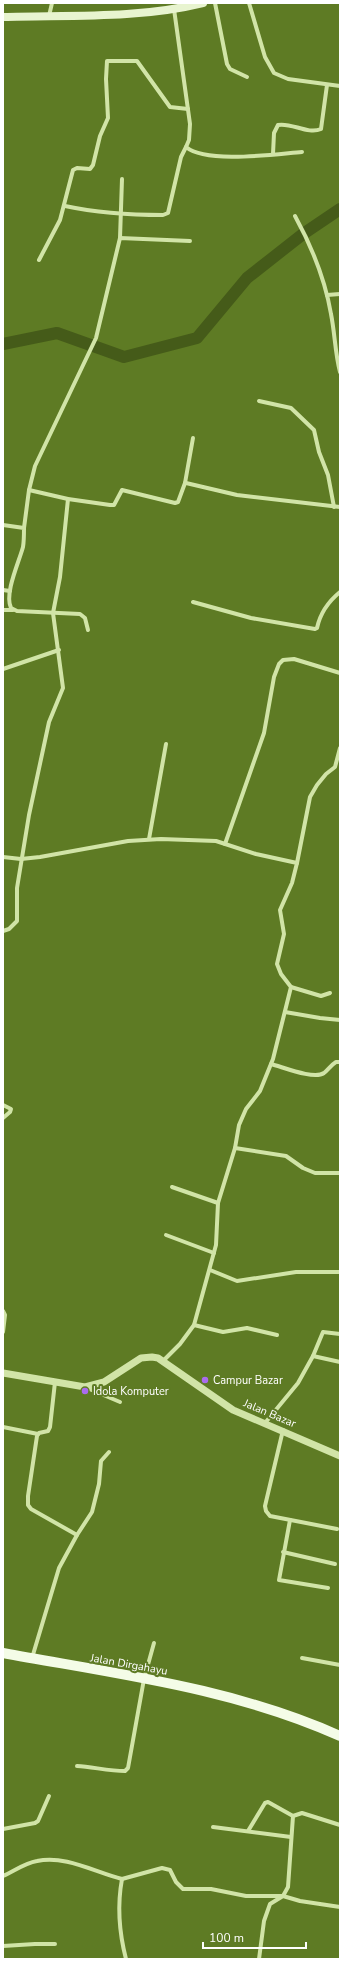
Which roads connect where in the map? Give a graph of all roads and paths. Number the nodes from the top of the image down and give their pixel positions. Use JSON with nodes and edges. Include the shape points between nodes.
{"nodes":[{"id":1,"x":52,"y":3,"type":"edge"},
{"id":2,"x":203,"y":3,"type":"edge"},
{"id":3,"x":215,"y":3,"type":"edge"},
{"id":4,"x":249,"y":3,"type":"edge"},
{"id":5,"x":174,"y":8,"type":"junction"},
{"id":6,"x":49,"y":16,"type":"junction"},
{"id":7,"x":3,"y":17,"type":"edge"},
{"id":8,"x":247,"y":77,"type":"dead end"},
{"id":9,"x":327,"y":85,"type":"junction"},
{"id":10,"x":340,"y":86,"type":"edge"},
{"id":11,"x":188,"y":109,"type":"junction"},
{"id":12,"x":186,"y":147,"type":"junction"},
{"id":13,"x":302,"y":152,"type":"dead end"},
{"id":14,"x":273,"y":154,"type":"junction"},
{"id":15,"x":122,"y":179,"type":"dead end"},
{"id":16,"x":65,"y":206,"type":"junction"},
{"id":17,"x":120,"y":214,"type":"junction"},
{"id":18,"x":295,"y":216,"type":"dead end"},
{"id":19,"x":120,"y":238,"type":"junction"},
{"id":20,"x":190,"y":241,"type":"dead end"},
{"id":21,"x":39,"y":260,"type":"dead end"},
{"id":22,"x":340,"y":294,"type":"edge"},
{"id":23,"x":327,"y":295,"type":"junction"},
{"id":24,"x":340,"y":372,"type":"edge"},
{"id":25,"x":259,"y":401,"type":"dead end"},
{"id":26,"x":192,"y":438,"type":"dead end"},
{"id":27,"x":184,"y":482,"type":"junction"},
{"id":28,"x":29,"y":490,"type":"junction"},
{"id":29,"x":68,"y":499,"type":"junction"},
{"id":30,"x":334,"y":507,"type":"junction"},
{"id":31,"x":340,"y":507,"type":"edge"},
{"id":32,"x":3,"y":525,"type":"edge"},
{"id":33,"x":24,"y":528,"type":"junction"},
{"id":34,"x":3,"y":590,"type":"edge"},
{"id":35,"x":10,"y":591,"type":"junction"},
{"id":36,"x":340,"y":592,"type":"edge"},
{"id":37,"x":193,"y":602,"type":"dead end"},
{"id":38,"x":3,"y":610,"type":"edge"},
{"id":39,"x":13,"y":610,"type":"junction"},
{"id":40,"x":53,"y":613,"type":"junction"},
{"id":41,"x":88,"y":630,"type":"dead end"},
{"id":42,"x":59,"y":650,"type":"junction"},
{"id":43,"x":3,"y":668,"type":"edge"},
{"id":44,"x":340,"y":673,"type":"edge"},
{"id":45,"x":166,"y":744,"type":"dead end"},
{"id":46,"x":340,"y":748,"type":"edge"},
{"id":47,"x":149,"y":839,"type":"junction"},
{"id":48,"x":225,"y":844,"type":"junction"},
{"id":49,"x":3,"y":857,"type":"edge"},
{"id":50,"x":21,"y":859,"type":"junction"},
{"id":51,"x":297,"y":863,"type":"junction"},
{"id":52,"x":3,"y":931,"type":"edge"},
{"id":53,"x":291,"y":987,"type":"junction"},
{"id":54,"x":330,"y":993,"type":"dead end"},
{"id":55,"x":285,"y":1012,"type":"junction"},
{"id":56,"x":340,"y":1020,"type":"edge"},
{"id":57,"x":340,"y":1062,"type":"edge"},
{"id":58,"x":271,"y":1064,"type":"junction"},
{"id":59,"x":3,"y":1105,"type":"edge"},
{"id":60,"x":3,"y":1118,"type":"edge"},
{"id":61,"x":235,"y":1148,"type":"junction"},
{"id":62,"x":340,"y":1173,"type":"edge"},
{"id":63,"x":172,"y":1187,"type":"dead end"},
{"id":64,"x":218,"y":1203,"type":"junction"},
{"id":65,"x":166,"y":1235,"type":"dead end"},
{"id":66,"x":214,"y":1253,"type":"junction"},
{"id":67,"x":210,"y":1270,"type":"junction"},
{"id":68,"x":340,"y":1272,"type":"edge"},
{"id":69,"x":3,"y":1311,"type":"edge"},
{"id":70,"x":194,"y":1325,"type":"junction"},
{"id":71,"x":3,"y":1332,"type":"edge"},
{"id":72,"x":340,"y":1334,"type":"edge"},
{"id":73,"x":277,"y":1336,"type":"dead end"},
{"id":74,"x":313,"y":1356,"type":"junction"},
{"id":75,"x":163,"y":1361,"type":"junction"},
{"id":76,"x":340,"y":1362,"type":"edge"},
{"id":77,"x":3,"y":1374,"type":"edge"},
{"id":78,"x":54,"y":1382,"type":"junction"},
{"id":79,"x":85,"y":1387,"type":"junction"},
{"id":80,"x":120,"y":1402,"type":"dead end"},
{"id":81,"x":265,"y":1423,"type":"junction"},
{"id":82,"x":3,"y":1427,"type":"edge"},
{"id":83,"x":283,"y":1430,"type":"junction"},
{"id":84,"x":38,"y":1434,"type":"junction"},
{"id":85,"x":109,"y":1452,"type":"dead end"},
{"id":86,"x":340,"y":1456,"type":"edge"},
{"id":87,"x":290,"y":1520,"type":"junction"},
{"id":88,"x":337,"y":1529,"type":"dead end"},
{"id":89,"x":76,"y":1535,"type":"junction"},
{"id":90,"x":283,"y":1552,"type":"junction"},
{"id":91,"x":335,"y":1564,"type":"dead end"},
{"id":92,"x":328,"y":1588,"type":"dead end"},
{"id":93,"x":154,"y":1643,"type":"dead end"},
{"id":94,"x":3,"y":1654,"type":"edge"},
{"id":95,"x":302,"y":1658,"type":"dead end"},
{"id":96,"x":32,"y":1659,"type":"junction"},
{"id":97,"x":340,"y":1666,"type":"edge"},
{"id":98,"x":144,"y":1679,"type":"junction"},
{"id":99,"x":340,"y":1736,"type":"edge"},
{"id":100,"x":77,"y":1766,"type":"dead end"},
{"id":101,"x":49,"y":1796,"type":"dead end"},
{"id":102,"x":293,"y":1816,"type":"junction"},
{"id":103,"x":340,"y":1825,"type":"edge"},
{"id":104,"x":213,"y":1827,"type":"dead end"},
{"id":105,"x":3,"y":1829,"type":"edge"},
{"id":106,"x":248,"y":1832,"type":"junction"},
{"id":107,"x":291,"y":1837,"type":"junction"},
{"id":108,"x":3,"y":1876,"type":"edge"},
{"id":109,"x":122,"y":1879,"type":"junction"},
{"id":110,"x":283,"y":1896,"type":"junction"},
{"id":111,"x":340,"y":1907,"type":"edge"},
{"id":112,"x":56,"y":1944,"type":"dead end"},
{"id":113,"x":3,"y":1946,"type":"edge"},
{"id":114,"x":126,"y":1959,"type":"edge"},
{"id":115,"x":259,"y":1959,"type":"edge"}],
"edges":[{"from":1,"to":6,"type":"street"},
{"from":2,"to":5,"type":"main road"},
{"from":3,"to":8,"type":"street","via":[[230,69]]},
{"from":4,"to":9,"type":"street","via":[[265,57],[274,73],[288,79]]},
{"from":5,"to":6,"type":"main road","via":[[124,14]]},
{"from":5,"to":11,"type":"street"},
{"from":6,"to":7,"type":"main road"},
{"from":9,"to":10,"type":"street"},
{"from":9,"to":14,"type":"street","via":[[321,129],[278,125],[274,133]]},
{"from":11,"to":12,"type":"street","via":[[189,135]]},
{"from":11,"to":16,"type":"street","via":[[170,107],[135,60],[107,61],[108,120],[100,136],[92,167],[73,170]]},
{"from":12,"to":14,"type":"street","via":[[204,154]]},
{"from":12,"to":17,"type":"street","via":[[181,157],[168,213]]},
{"from":13,"to":14,"type":"street"},
{"from":15,"to":17,"type":"street"},
{"from":16,"to":17,"type":"street"},
{"from":16,"to":21,"type":"street","via":[[54,234]]},
{"from":17,"to":19,"type":"street"},
{"from":18,"to":23,"type":"street","via":[[319,264]]},
{"from":19,"to":20,"type":"street"},
{"from":19,"to":28,"type":"street","via":[[96,338],[38,458]]},
{"from":22,"to":23,"type":"street"},
{"from":23,"to":24,"type":"street"},
{"from":25,"to":30,"type":"street","via":[[291,408],[314,430],[328,475]]},
{"from":26,"to":27,"type":"street"},
{"from":27,"to":29,"type":"street","via":[[178,502],[175,503],[122,490],[112,505]]},
{"from":27,"to":30,"type":"street","via":[[237,495]]},
{"from":28,"to":29,"type":"street"},
{"from":28,"to":33,"type":"street"},
{"from":29,"to":40,"type":"street","via":[[60,577]]},
{"from":30,"to":31,"type":"street"},
{"from":32,"to":33,"type":"street"},
{"from":33,"to":35,"type":"street","via":[[22,548]]},
{"from":34,"to":35,"type":"street"},
{"from":35,"to":39,"type":"street","via":[[8,600]]},
{"from":36,"to":37,"type":"street","via":[[330,602],[315,629],[251,618]]},
{"from":38,"to":39,"type":"street"},
{"from":39,"to":40,"type":"street"},
{"from":40,"to":41,"type":"street","via":[[84,615]]},
{"from":40,"to":42,"type":"street"},
{"from":42,"to":43,"type":"street"},
{"from":42,"to":50,"type":"street","via":[[63,688],[49,722]]},
{"from":44,"to":48,"type":"street","via":[[294,659],[283,660],[279,664],[274,677],[264,733]]},
{"from":45,"to":47,"type":"street"},
{"from":46,"to":51,"type":"street","via":[[335,767],[326,774],[310,797]]},
{"from":47,"to":48,"type":"street","via":[[205,839]]},
{"from":47,"to":50,"type":"street"},
{"from":48,"to":51,"type":"street"},
{"from":49,"to":50,"type":"street"},
{"from":50,"to":52,"type":"street","via":[[17,888],[18,921]]},
{"from":51,"to":53,"type":"street","via":[[292,883],[280,910],[284,934],[276,964]]},
{"from":53,"to":54,"type":"street","via":[[321,996]]},
{"from":53,"to":55,"type":"street"},
{"from":55,"to":56,"type":"street"},
{"from":55,"to":58,"type":"street"},
{"from":57,"to":58,"type":"street","via":[[336,1062],[319,1076]]},
{"from":58,"to":61,"type":"street","via":[[260,1091],[242,1117]]},
{"from":59,"to":60,"type":"street","via":[[11,1109]]},
{"from":61,"to":62,"type":"street","via":[[286,1156],[315,1173]]},
{"from":61,"to":64,"type":"street"},
{"from":63,"to":64,"type":"street"},
{"from":64,"to":66,"type":"street","via":[[218,1233]]},
{"from":65,"to":66,"type":"street"},
{"from":66,"to":67,"type":"street"},
{"from":67,"to":68,"type":"street","via":[[237,1281],[288,1273]]},
{"from":67,"to":70,"type":"street"},
{"from":69,"to":71,"type":"street"},
{"from":70,"to":73,"type":"street","via":[[223,1332],[246,1328]]},
{"from":70,"to":75,"type":"street"},
{"from":72,"to":74,"type":"street","via":[[323,1332]]},
{"from":74,"to":76,"type":"street"},
{"from":74,"to":81,"type":"street","via":[[298,1383]]},
{"from":75,"to":79,"type":"street","name":"Jalan Bazar","via":[[147,1357],[132,1363],[104,1382]]},
{"from":75,"to":81,"type":"street","name":"Jalan Bazar","via":[[233,1410]]},
{"from":77,"to":78,"type":"street"},
{"from":78,"to":79,"type":"street"},
{"from":78,"to":84,"type":"street","via":[[50,1427],[48,1431]]},
{"from":79,"to":80,"type":"street"},
{"from":81,"to":83,"type":"street","name":"Jalan Bazar"},
{"from":82,"to":84,"type":"street"},
{"from":83,"to":86,"type":"street","name":"Jalan Bazar"},
{"from":83,"to":87,"type":"street","via":[[265,1506],[270,1516]]},
{"from":84,"to":89,"type":"street","via":[[28,1505]]},
{"from":85,"to":89,"type":"street","via":[[101,1461],[100,1479],[92,1512]]},
{"from":87,"to":88,"type":"street"},
{"from":87,"to":90,"type":"street"},
{"from":89,"to":96,"type":"street","via":[[59,1568]]},
{"from":90,"to":91,"type":"street"},
{"from":90,"to":92,"type":"street","via":[[279,1580]]},
{"from":93,"to":98,"type":"street"},
{"from":94,"to":96,"type":"main road","name":"Jalan Dirgahayu"},
{"from":95,"to":97,"type":"street"},
{"from":96,"to":98,"type":"main road","name":"Jalan Dirgahayu"},
{"from":98,"to":99,"type":"main road","name":"Jalan Dirgahayu","via":[[249,1702]]},
{"from":98,"to":100,"type":"street","via":[[130,1762],[125,1771]]},
{"from":101,"to":105,"type":"street","via":[[35,1823]]},
{"from":102,"to":103,"type":"street","via":[[302,1812]]},
{"from":102,"to":106,"type":"street","via":[[268,1802],[265,1803]]},
{"from":102,"to":107,"type":"street"},
{"from":104,"to":106,"type":"street"},
{"from":106,"to":107,"type":"street"},
{"from":107,"to":110,"type":"street","via":[[288,1887]]},
{"from":108,"to":109,"type":"street","via":[[27,1864],[56,1860]]},
{"from":109,"to":110,"type":"street","via":[[162,1868],[170,1870],[183,1889],[211,1889],[246,1896]]},
{"from":109,"to":114,"type":"street","via":[[118,1911]]},
{"from":110,"to":111,"type":"street","via":[[300,1902]]},
{"from":110,"to":115,"type":"street","via":[[270,1904],[264,1921]]},
{"from":112,"to":113,"type":"street"}]}
